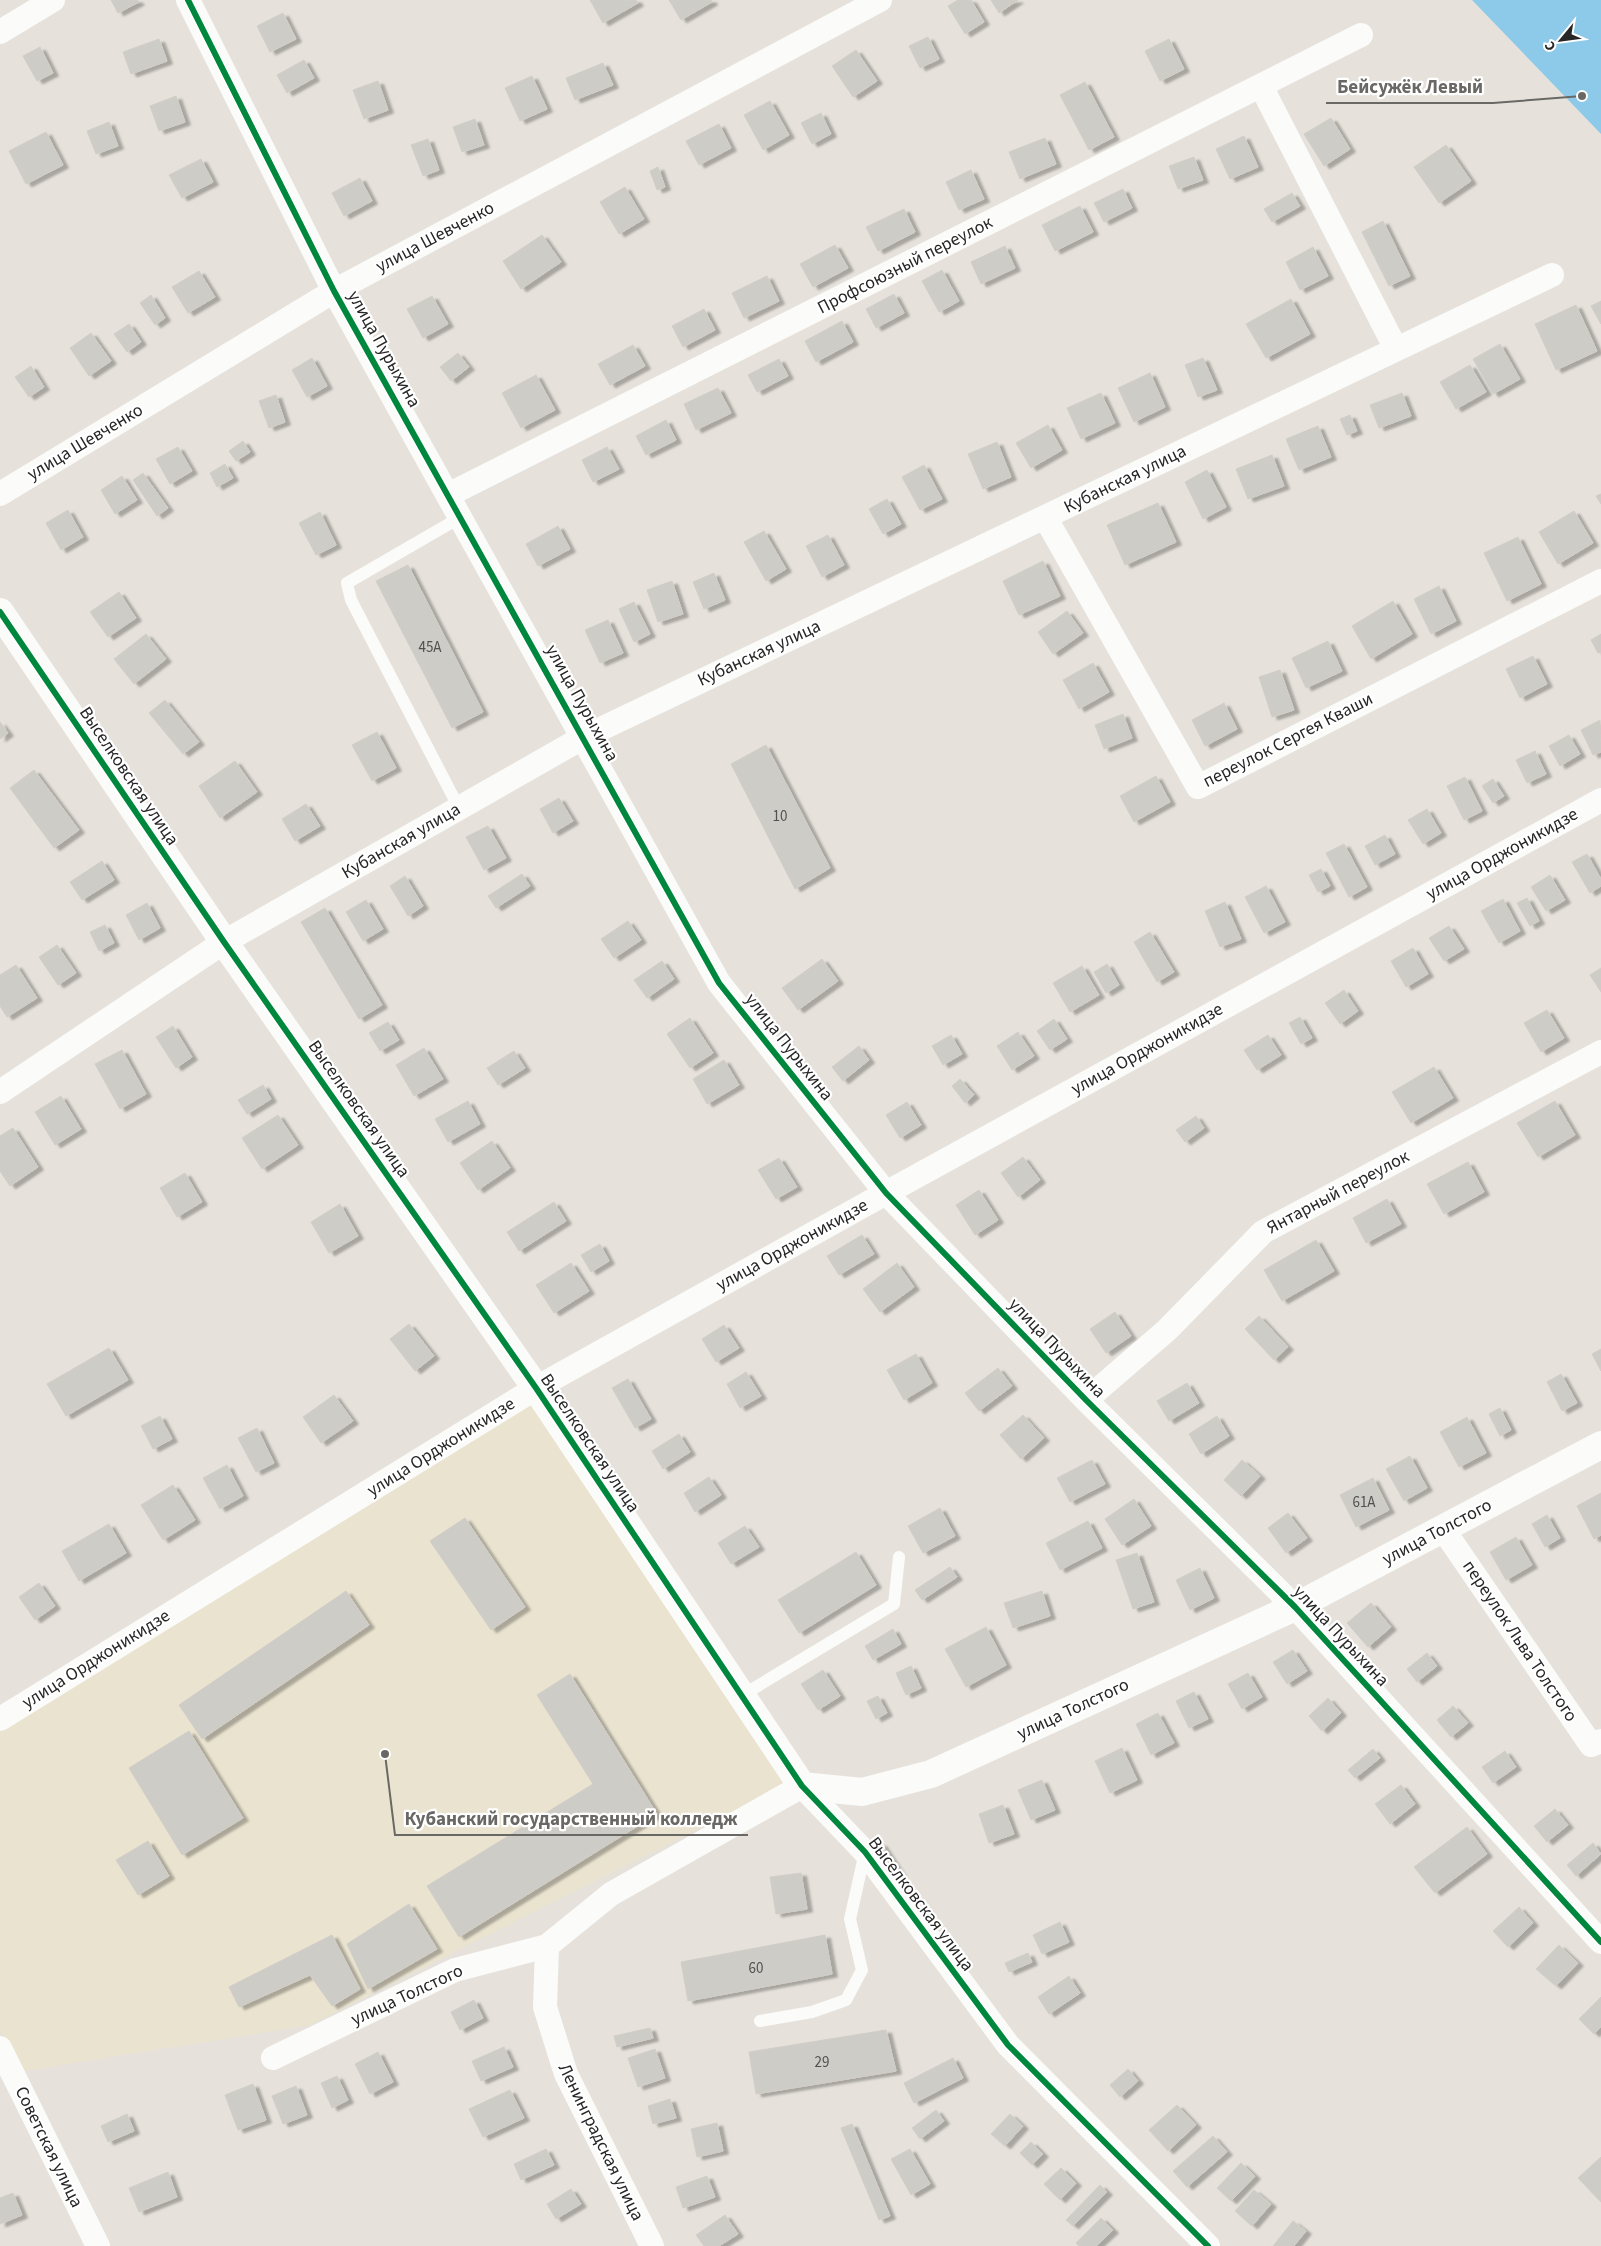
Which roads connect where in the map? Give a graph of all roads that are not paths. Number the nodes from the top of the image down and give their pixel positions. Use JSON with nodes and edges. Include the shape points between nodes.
{"nodes":[{"id":1,"x":53,"y":0,"type":"edge"},
{"id":2,"x":188,"y":0,"type":"edge"},
{"id":3,"x":880,"y":0,"type":"edge"},
{"id":4,"x":0,"y":32,"type":"edge"},
{"id":5,"x":1361,"y":35,"type":"dead end"},
{"id":6,"x":1261,"y":86,"type":"junction"},
{"id":7,"x":1552,"y":275,"type":"dead end"},
{"id":8,"x":334,"y":291,"type":"junction"},
{"id":9,"x":1396,"y":350,"type":"junction"},
{"id":10,"x":0,"y":494,"type":"edge"},
{"id":11,"x":448,"y":495,"type":"junction"},
{"id":12,"x":461,"y":517,"type":"junction"},
{"id":13,"x":1045,"y":517,"type":"junction"},
{"id":14,"x":1601,"y":581,"type":"edge"},
{"id":15,"x":0,"y":612,"type":"edge"},
{"id":16,"x":584,"y":737,"type":"junction"},
{"id":17,"x":1601,"y":800,"type":"edge"},
{"id":18,"x":459,"y":808,"type":"junction"},
{"id":19,"x":224,"y":942,"type":"junction"},
{"id":20,"x":1601,"y":1052,"type":"edge"},
{"id":21,"x":0,"y":1092,"type":"edge"},
{"id":22,"x":886,"y":1193,"type":"junction"},
{"id":23,"x":536,"y":1388,"type":"junction"},
{"id":24,"x":1086,"y":1400,"type":"junction"},
{"id":25,"x":1601,"y":1445,"type":"edge"},
{"id":26,"x":1443,"y":1529,"type":"junction"},
{"id":27,"x":899,"y":1557,"type":"dead end"},
{"id":28,"x":1295,"y":1607,"type":"junction"},
{"id":29,"x":741,"y":1696,"type":"junction"},
{"id":30,"x":0,"y":1719,"type":"edge"},
{"id":31,"x":1601,"y":1741,"type":"edge"},
{"id":32,"x":802,"y":1786,"type":"junction"},
{"id":33,"x":865,"y":1852,"type":"junction"},
{"id":34,"x":1601,"y":1942,"type":"edge"},
{"id":35,"x":547,"y":1946,"type":"junction"},
{"id":36,"x":760,"y":2021,"type":"dead end"},
{"id":37,"x":0,"y":2048,"type":"edge"},
{"id":38,"x":273,"y":2058,"type":"dead end"},
{"id":39,"x":98,"y":2246,"type":"edge"},
{"id":40,"x":652,"y":2246,"type":"edge"},
{"id":41,"x":1208,"y":2246,"type":"edge"}],
"edges":[{"from":1,"to":4,"type":"street"},
{"from":2,"to":8,"type":"street","name":"улица Пурыхина"},
{"from":3,"to":8,"type":"street","name":"улица Шевченко"},
{"from":5,"to":6,"type":"street","name":"Профсоюзный переулок"},
{"from":6,"to":9,"type":"street"},
{"from":6,"to":11,"type":"street","name":"Профсоюзный переулок"},
{"from":7,"to":9,"type":"street","name":"Кубанская улица"},
{"from":8,"to":10,"type":"street","name":"улица Шевченко"},
{"from":8,"to":11,"type":"street","name":"улица Пурыхина"},
{"from":9,"to":13,"type":"street","name":"Кубанская улица"},
{"from":11,"to":12,"type":"street","name":"улица Пурыхина"},
{"from":12,"to":16,"type":"street","name":"улица Пурыхина"},
{"from":12,"to":18,"type":"lane","via":[[347,583],[351,600]]},
{"from":13,"to":14,"type":"street","name":"переулок Сергея Кваши","via":[[1198,787]]},
{"from":13,"to":16,"type":"street","name":"Кубанская улица"},
{"from":15,"to":19,"type":"street","name":"Выселковская улица"},
{"from":16,"to":18,"type":"street","name":"Кубанская улица"},
{"from":16,"to":22,"type":"street","name":"улица Пурыхина","via":[[719,982]]},
{"from":17,"to":22,"type":"street","name":"улица Орджоникидзе"},
{"from":18,"to":19,"type":"street","name":"Кубанская улица"},
{"from":19,"to":21,"type":"street","name":"Кубанская улица"},
{"from":19,"to":23,"type":"street","name":"Выселковская улица"},
{"from":20,"to":24,"type":"street","name":"Янтарный переулок","via":[[1263,1232],[1167,1330]]},
{"from":22,"to":23,"type":"street","name":"улица Орджоникидзе"},
{"from":22,"to":24,"type":"street","name":"улица Пурыхина"},
{"from":23,"to":29,"type":"street","name":"Выселковская улица"},
{"from":23,"to":30,"type":"street","name":"улица Орджоникидзе"},
{"from":24,"to":28,"type":"street","name":"улица Пурыхина"},
{"from":25,"to":26,"type":"street","name":"улица Толстого"},
{"from":26,"to":28,"type":"street","name":"улица Толстого"},
{"from":26,"to":31,"type":"street","name":"переулок Льва Толстого","via":[[1591,1745]]},
{"from":27,"to":29,"type":"lane","via":[[894,1604]]},
{"from":28,"to":32,"type":"street","name":"улица Толстого","via":[[931,1774],[862,1792]]},
{"from":28,"to":34,"type":"street","name":"улица Пурыхина"},
{"from":29,"to":32,"type":"street","name":"Выселковская улица"},
{"from":32,"to":33,"type":"street","name":"Выселковская улица"},
{"from":32,"to":35,"type":"street","name":"улица Толстого","via":[[611,1894]]},
{"from":33,"to":36,"type":"lane","via":[[850,1919],[862,1970],[846,2000],[812,2012]]},
{"from":33,"to":41,"type":"street","name":"Выселковская улица","via":[[1008,2045]]},
{"from":35,"to":38,"type":"street","name":"улица Толстого","via":[[455,1970]]},
{"from":35,"to":40,"type":"street","name":"Ленинградская улица","via":[[545,2007],[566,2074]]},
{"from":37,"to":39,"type":"street","name":"Советская улица"}]}
